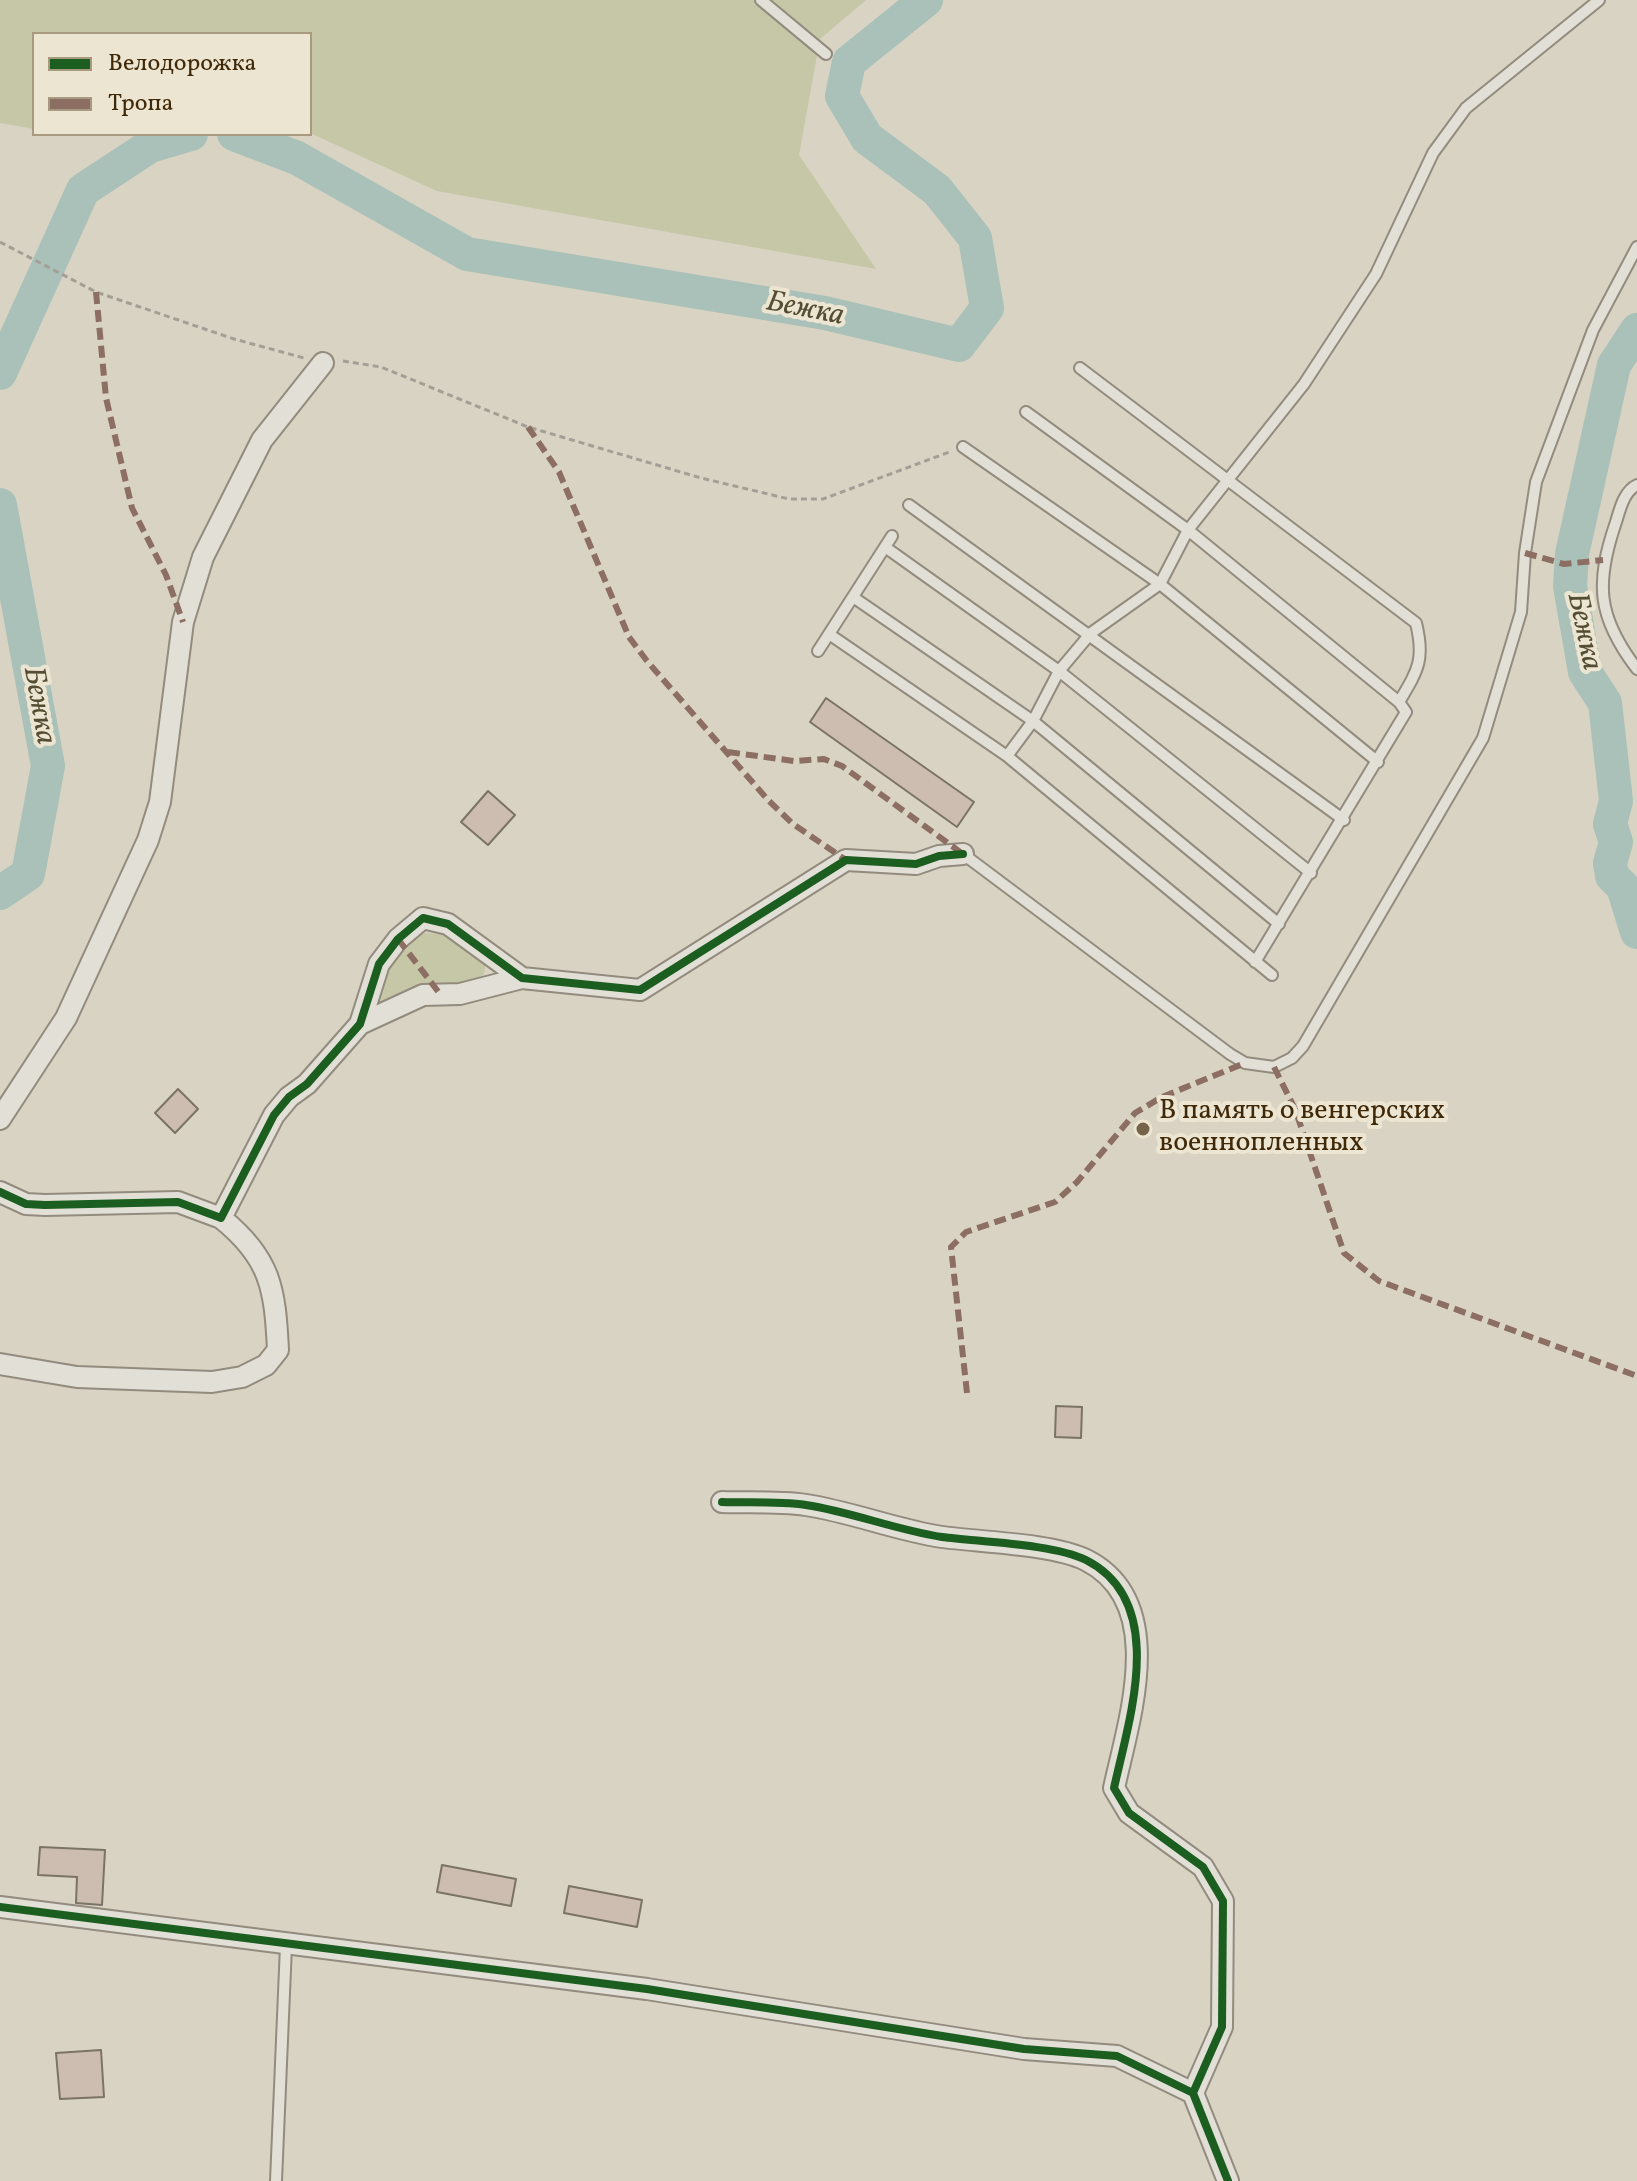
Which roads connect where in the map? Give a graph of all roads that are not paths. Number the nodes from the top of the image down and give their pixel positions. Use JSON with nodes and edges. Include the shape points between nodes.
{"nodes":[{"id":1,"x":761,"y":0,"type":"edge"},
{"id":2,"x":1599,"y":0,"type":"edge"},
{"id":3,"x":826,"y":54,"type":"dead end"},
{"id":4,"x":1637,"y":247,"type":"edge"},
{"id":5,"x":323,"y":363,"type":"road end"},
{"id":6,"x":1080,"y":368,"type":"dead end"},
{"id":7,"x":1026,"y":412,"type":"dead end"},
{"id":8,"x":963,"y":447,"type":"road end"},
{"id":9,"x":1227,"y":479,"type":"junction"},
{"id":10,"x":1637,"y":485,"type":"edge"},
{"id":11,"x":909,"y":505,"type":"dead end"},
{"id":12,"x":1188,"y":530,"type":"junction"},
{"id":13,"x":892,"y":536,"type":"dead end"},
{"id":14,"x":885,"y":547,"type":"junction"},
{"id":15,"x":1160,"y":584,"type":"junction"},
{"id":16,"x":853,"y":597,"type":"junction"},
{"id":17,"x":1091,"y":633,"type":"junction"},
{"id":18,"x":829,"y":634,"type":"junction"},
{"id":19,"x":818,"y":651,"type":"dead end"},
{"id":20,"x":1637,"y":669,"type":"edge"},
{"id":21,"x":1059,"y":671,"type":"junction"},
{"id":22,"x":1399,"y":702,"type":"junction"},
{"id":23,"x":1033,"y":721,"type":"junction"},
{"id":24,"x":1007,"y":756,"type":"junction"},
{"id":25,"x":1378,"y":762,"type":"junction"},
{"id":26,"x":1344,"y":820,"type":"junction"},
{"id":27,"x":963,"y":854,"type":"joint"},
{"id":28,"x":1311,"y":873,"type":"junction"},
{"id":29,"x":1279,"y":924,"type":"junction"},
{"id":30,"x":1255,"y":962,"type":"junction"},
{"id":31,"x":1272,"y":975,"type":"dead end"},
{"id":32,"x":522,"y":978,"type":"junction"},
{"id":33,"x":360,"y":1024,"type":"junction"},
{"id":34,"x":0,"y":1119,"type":"edge"},
{"id":35,"x":0,"y":1192,"type":"edge"},
{"id":36,"x":221,"y":1218,"type":"junction"},
{"id":37,"x":0,"y":1364,"type":"edge"},
{"id":38,"x":722,"y":1502,"type":"dead end"},
{"id":39,"x":0,"y":1907,"type":"edge"},
{"id":40,"x":286,"y":1946,"type":"junction"},
{"id":41,"x":1193,"y":2093,"type":"junction"},
{"id":42,"x":276,"y":2181,"type":"edge"},
{"id":43,"x":1228,"y":2181,"type":"edge"}],
"edges":[{"from":1,"to":3,"type":"lane"},
{"from":2,"to":9,"type":"lane","via":[[1466,108],[1433,153],[1376,274],[1304,384]]},
{"from":4,"to":27,"type":"lane","via":[[1593,330],[1536,482],[1521,612],[1483,738],[1292,1058],[1274,1067],[1237,1058]]},
{"from":5,"to":34,"type":"street","via":[[262,440],[203,557],[183,622],[160,802],[148,840],[66,1018]]},
{"from":6,"to":9,"type":"lane"},
{"from":7,"to":12,"type":"lane"},
{"from":8,"to":15,"type":"lane"},
{"from":9,"to":12,"type":"lane"},
{"from":9,"to":22,"type":"lane","via":[[1416,623],[1422,649],[1419,669]]},
{"from":10,"to":20,"type":"lane","via":[[1631,487],[1617,518],[1603,560],[1601,587],[1605,615]]},
{"from":11,"to":17,"type":"lane"},
{"from":12,"to":15,"type":"lane"},
{"from":12,"to":22,"type":"lane"},
{"from":13,"to":14,"type":"lane"},
{"from":14,"to":16,"type":"lane"},
{"from":14,"to":21,"type":"lane"},
{"from":15,"to":17,"type":"lane"},
{"from":15,"to":25,"type":"lane"},
{"from":16,"to":18,"type":"lane"},
{"from":16,"to":23,"type":"lane"},
{"from":17,"to":21,"type":"lane"},
{"from":17,"to":26,"type":"lane"},
{"from":18,"to":19,"type":"lane"},
{"from":18,"to":24,"type":"lane"},
{"from":21,"to":23,"type":"lane"},
{"from":21,"to":28,"type":"lane"},
{"from":22,"to":25,"type":"lane","via":[[1406,712]]},
{"from":23,"to":24,"type":"lane"},
{"from":23,"to":29,"type":"lane"},
{"from":24,"to":30,"type":"lane"},
{"from":25,"to":26,"type":"lane"},
{"from":26,"to":28,"type":"lane"},
{"from":27,"to":32,"type":"street","via":[[916,864],[846,860],[640,990]]},
{"from":28,"to":29,"type":"lane"},
{"from":29,"to":30,"type":"lane"},
{"from":30,"to":31,"type":"lane"},
{"from":32,"to":33,"type":"street","via":[[460,994],[423,995]]},
{"from":32,"to":33,"type":"street","via":[[448,924],[423,918],[379,964]]},
{"from":33,"to":36,"type":"street","via":[[274,1115]]},
{"from":35,"to":36,"type":"street","via":[[26,1204],[178,1202]]},
{"from":36,"to":37,"type":"street","via":[[245,1237],[267,1269],[276,1296],[278,1350],[266,1365],[242,1377],[212,1382],[77,1377]]},
{"from":38,"to":41,"type":"street","via":[[806,1505],[938,1536],[1063,1554],[1106,1572],[1119,1589],[1135,1632],[1137,1662],[1114,1788],[1129,1813],[1203,1867],[1223,1901],[1222,2027]]},
{"from":39,"to":40,"type":"street"},
{"from":40,"to":41,"type":"street","via":[[647,1989],[1024,2049],[1117,2056]]},
{"from":40,"to":42,"type":"lane"},
{"from":41,"to":43,"type":"street"}]}
